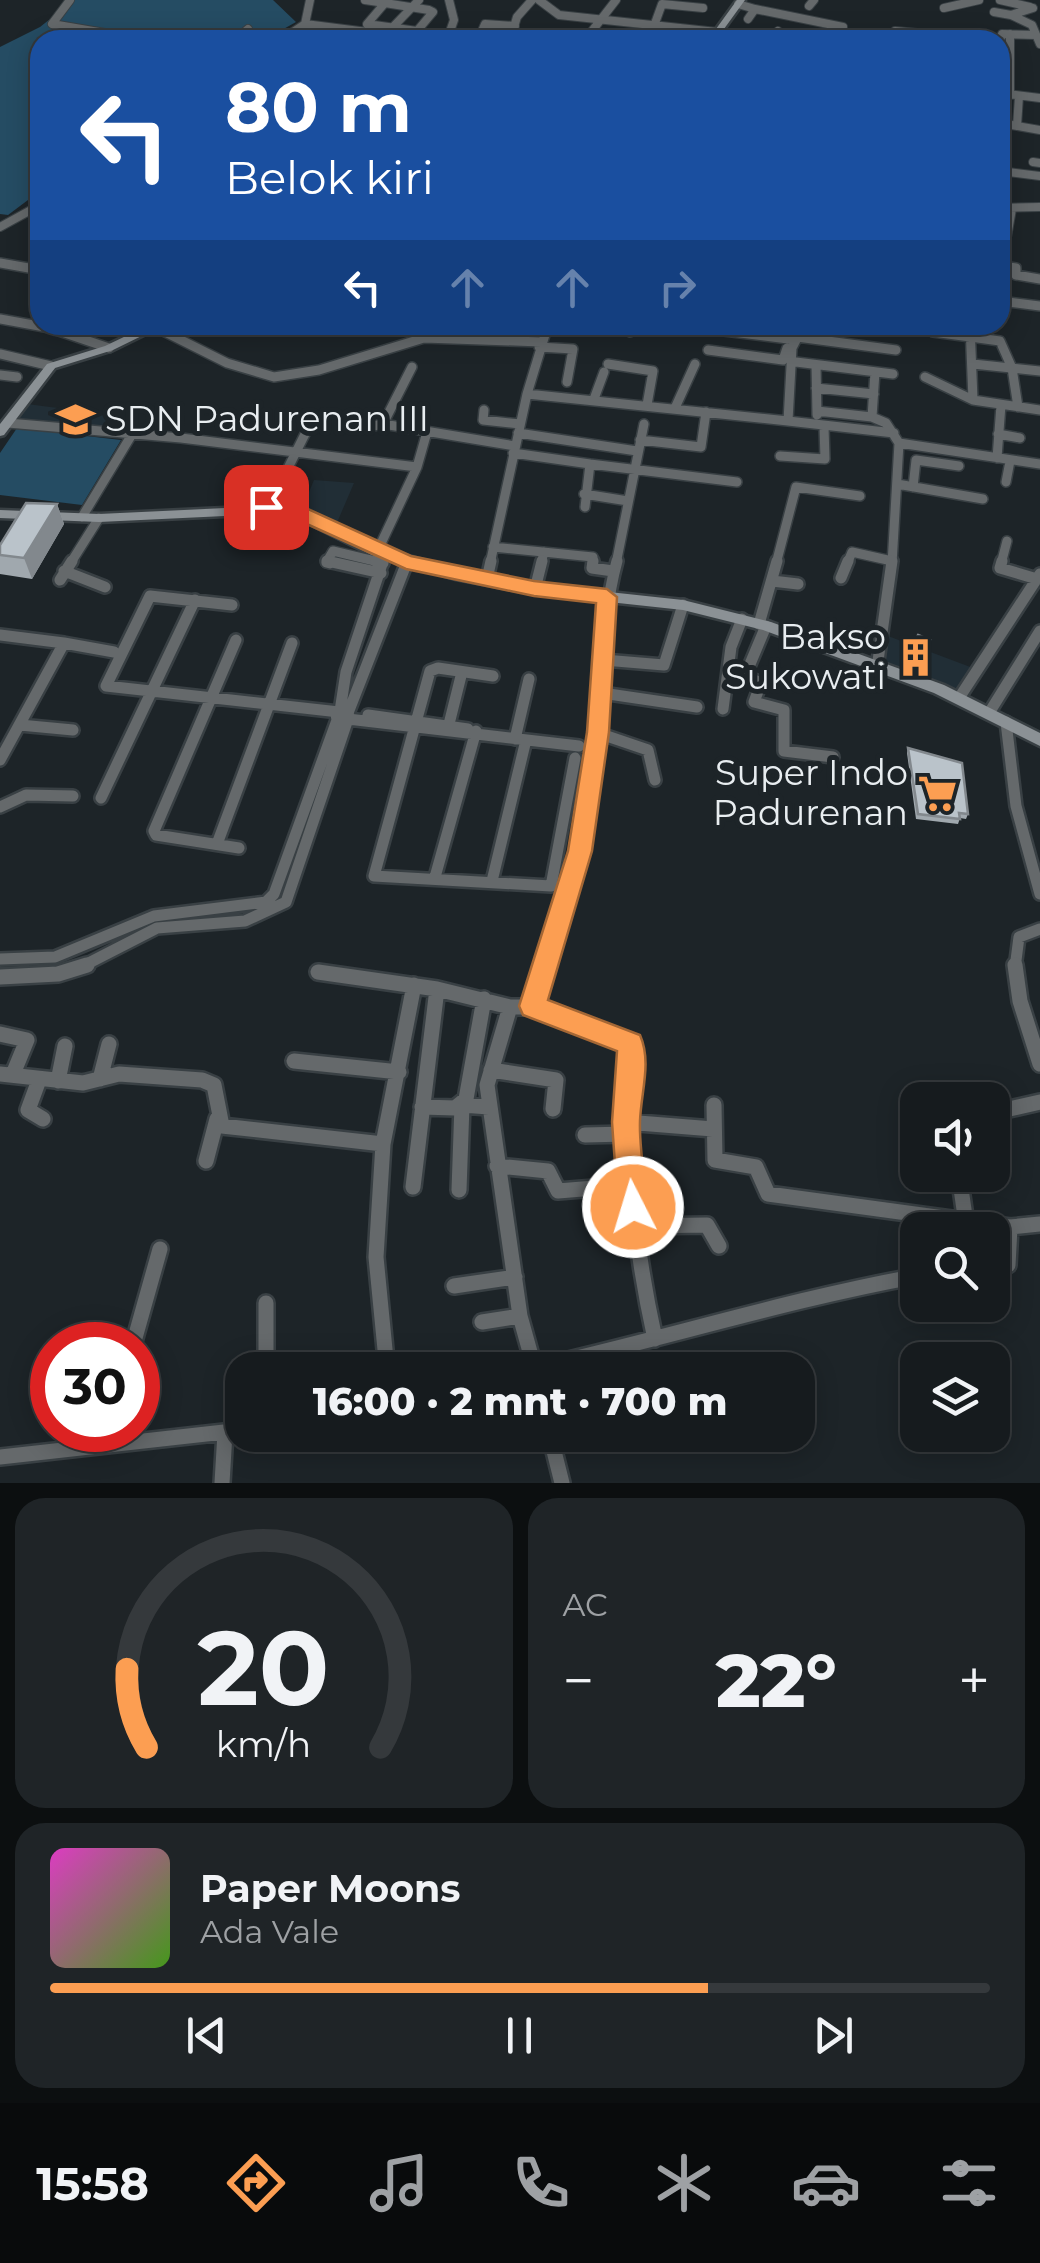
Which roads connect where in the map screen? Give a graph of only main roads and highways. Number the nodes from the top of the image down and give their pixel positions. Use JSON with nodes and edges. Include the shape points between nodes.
{"nodes":[{"id":1,"x":739,"y":2,"type":"edge"},
{"id":2,"x":719,"y":30,"type":"edge"},
{"id":3,"x":137,"y":335,"type":"edge"},
{"id":4,"x":2,"y":430,"type":"edge"},
{"id":5,"x":0,"y":514,"type":"edge"},
{"id":6,"x":1040,"y":740,"type":"edge"}],
"edges":[{"from":1,"to":2,"type":"main road"},
{"from":3,"to":4,"type":"main road","via":[[51,366]]},
{"from":5,"to":6,"type":"main road","via":[[25,522],[276,506],[379,564],[406,562],[534,589],[683,605],[763,625],[959,698]]}]}
